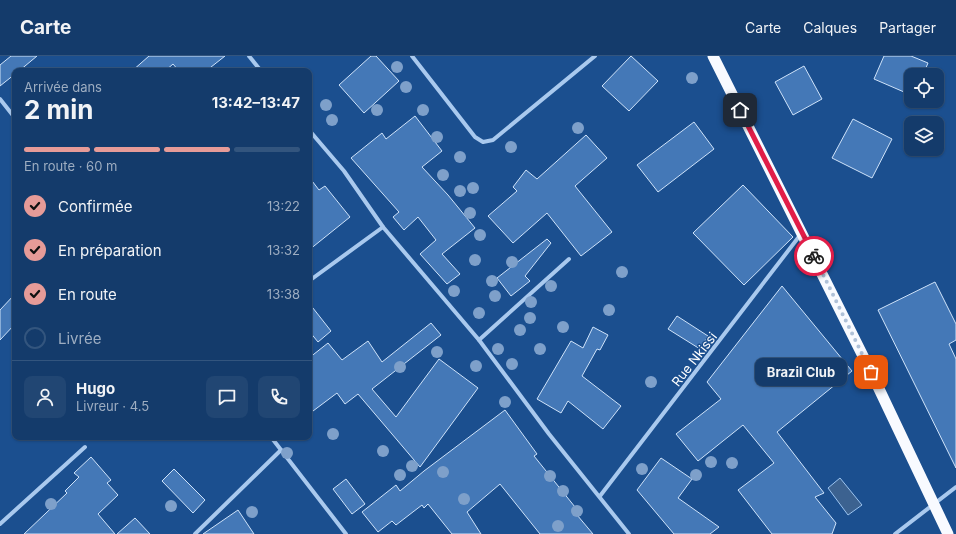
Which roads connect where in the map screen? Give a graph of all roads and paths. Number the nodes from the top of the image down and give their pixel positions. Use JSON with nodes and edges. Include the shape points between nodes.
{"nodes":[{"id":1,"x":248,"y":56,"type":"edge"},
{"id":2,"x":412,"y":56,"type":"edge"},
{"id":3,"x":595,"y":56,"type":"edge"},
{"id":4,"x":713,"y":56,"type":"edge"},
{"id":5,"x":258,"y":68,"type":"edge"},
{"id":6,"x":0,"y":98,"type":"edge"},
{"id":7,"x":12,"y":114,"type":"edge"},
{"id":8,"x":312,"y":134,"type":"edge"},
{"id":9,"x":383,"y":227,"type":"junction"},
{"id":10,"x":802,"y":232,"type":"junction"},
{"id":11,"x":569,"y":260,"type":"dead end"},
{"id":12,"x":312,"y":279,"type":"edge"},
{"id":13,"x":479,"y":340,"type":"junction"},
{"id":14,"x":273,"y":440,"type":"edge"},
{"id":15,"x":85,"y":447,"type":"dead end"},
{"id":16,"x":281,"y":450,"type":"junction"},
{"id":17,"x":956,"y":488,"type":"edge"},
{"id":18,"x":600,"y":496,"type":"junction"},
{"id":19,"x":934,"y":504,"type":"junction"},
{"id":20,"x":0,"y":524,"type":"edge"},
{"id":21,"x":195,"y":534,"type":"edge"},
{"id":22,"x":346,"y":534,"type":"edge"},
{"id":23,"x":629,"y":534,"type":"edge"},
{"id":24,"x":895,"y":534,"type":"edge"},
{"id":25,"x":948,"y":534,"type":"edge"}],
"edges":[{"from":1,"to":5,"type":"street"},
{"from":2,"to":3,"type":"street","via":[[475,137],[483,142],[493,140]]},
{"from":4,"to":10,"type":"highway"},
{"from":6,"to":7,"type":"street"},
{"from":8,"to":9,"type":"street","via":[[344,171]]},
{"from":9,"to":12,"type":"street"},
{"from":9,"to":13,"type":"street"},
{"from":10,"to":18,"type":"street","name":"Rue Nkissi"},
{"from":10,"to":19,"type":"highway"},
{"from":11,"to":13,"type":"street"},
{"from":13,"to":18,"type":"street","via":[[549,434]]},
{"from":14,"to":16,"type":"street"},
{"from":15,"to":20,"type":"street"},
{"from":16,"to":21,"type":"street"},
{"from":16,"to":22,"type":"street"},
{"from":17,"to":19,"type":"street"},
{"from":18,"to":23,"type":"street"},
{"from":19,"to":24,"type":"street"},
{"from":19,"to":25,"type":"highway"}]}
